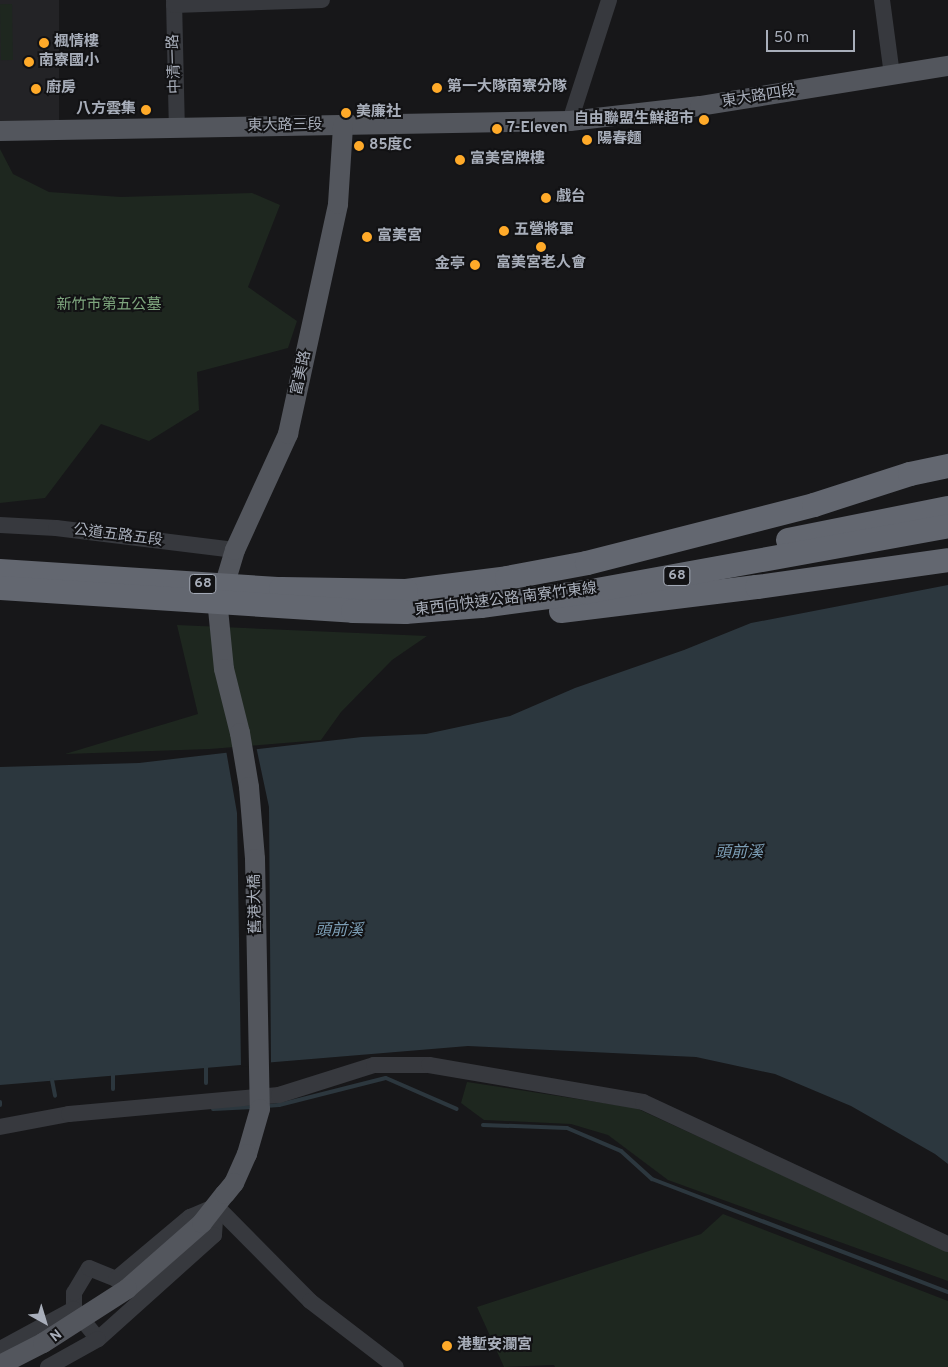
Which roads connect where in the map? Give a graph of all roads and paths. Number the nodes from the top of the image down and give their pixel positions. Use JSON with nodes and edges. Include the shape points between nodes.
{"nodes":[{"id":1,"x":322,"y":0,"type":"edge"},
{"id":2,"x":609,"y":0,"type":"edge"},
{"id":3,"x":882,"y":0,"type":"edge"},
{"id":4,"x":174,"y":3,"type":"edge"},
{"id":5,"x":948,"y":66,"type":"edge"},
{"id":6,"x":892,"y":75,"type":"junction"},
{"id":7,"x":570,"y":121,"type":"junction"},
{"id":8,"x":343,"y":126,"type":"junction"},
{"id":9,"x":177,"y":128,"type":"junction"},
{"id":10,"x":0,"y":131,"type":"edge"},
{"id":11,"x":948,"y":466,"type":"edge"},
{"id":12,"x":948,"y":508,"type":"edge"},
{"id":13,"x":0,"y":525,"type":"edge"},
{"id":14,"x":948,"y":526,"type":"edge"},
{"id":15,"x":235,"y":550,"type":"junction"},
{"id":16,"x":948,"y":560,"type":"edge"},
{"id":17,"x":0,"y":571,"type":"edge"},
{"id":18,"x":0,"y":588,"type":"edge"},
{"id":19,"x":405,"y":601,"type":"junction"},
{"id":20,"x":218,"y":609,"type":"joint"},
{"id":21,"x":0,"y":1127,"type":"edge"},
{"id":22,"x":221,"y":1200,"type":"junction"},
{"id":23,"x":948,"y":1244,"type":"edge"},
{"id":24,"x":74,"y":1309,"type":"junction"},
{"id":25,"x":98,"y":1338,"type":"junction"},
{"id":26,"x":0,"y":1349,"type":"edge"},
{"id":27,"x":0,"y":1365,"type":"edge"},
{"id":28,"x":48,"y":1367,"type":"edge"},
{"id":29,"x":396,"y":1367,"type":"edge"}],
"edges":[{"from":1,"to":4,"type":"street"},
{"from":2,"to":7,"type":"street"},
{"from":3,"to":6,"type":"street"},
{"from":4,"to":9,"type":"street","name":"中清一路"},
{"from":5,"to":6,"type":"main road","name":"東大路四段"},
{"from":6,"to":7,"type":"main road","name":"東大路四段","via":[[700,106]]},
{"from":7,"to":8,"type":"main road","name":"東大路三段"},
{"from":8,"to":9,"type":"main road","name":"東大路三段"},
{"from":8,"to":15,"type":"main road","name":"富美路","via":[[338,204],[288,434]]},
{"from":9,"to":10,"type":"main road","name":"東大路三段"},
{"from":11,"to":19,"type":"highway","via":[[910,474],[814,505],[587,563]]},
{"from":12,"to":19,"type":"highway","name":"東西向快速公路 南寮竹東線","number":"68","via":[[698,558],[552,582]]},
{"from":13,"to":15,"type":"street","name":"公道五路五段","via":[[56,528]]},
{"from":14,"to":19,"type":"highway","name":"東西向快速公路 南寮竹東線","number":"68","via":[[586,592],[481,606]]},
{"from":15,"to":20,"type":"main road","name":"富美路"},
{"from":16,"to":19,"type":"highway","via":[[526,615],[445,619]]},
{"from":17,"to":19,"type":"highway","name":"東西向快速公路 南寮竹東線","number":"68","bridge":true,"via":[[281,589]]},
{"from":18,"to":19,"type":"highway","name":"東西向快速公路 南寮竹東線","number":"68","bridge":true,"via":[[353,611]]},
{"from":20,"to":22,"type":"main road","name":"舊港大橋","bridge":true,"via":[[224,669],[249,787],[255,858],[260,1109],[247,1154],[234,1183]]},
{"from":21,"to":23,"type":"street","via":[[69,1114],[279,1096],[374,1065],[429,1065],[643,1102]]},
{"from":22,"to":24,"type":"street","via":[[190,1217],[116,1279],[89,1268],[74,1293]]},
{"from":22,"to":25,"type":"street","via":[[214,1235]]},
{"from":22,"to":27,"type":"main road","name":"舊港大橋","bridge":true,"via":[[202,1223],[127,1289],[43,1343]]},
{"from":22,"to":29,"type":"street","via":[[310,1301]]},
{"from":24,"to":25,"type":"street"},
{"from":24,"to":26,"type":"street"},
{"from":25,"to":28,"type":"street"}]}
